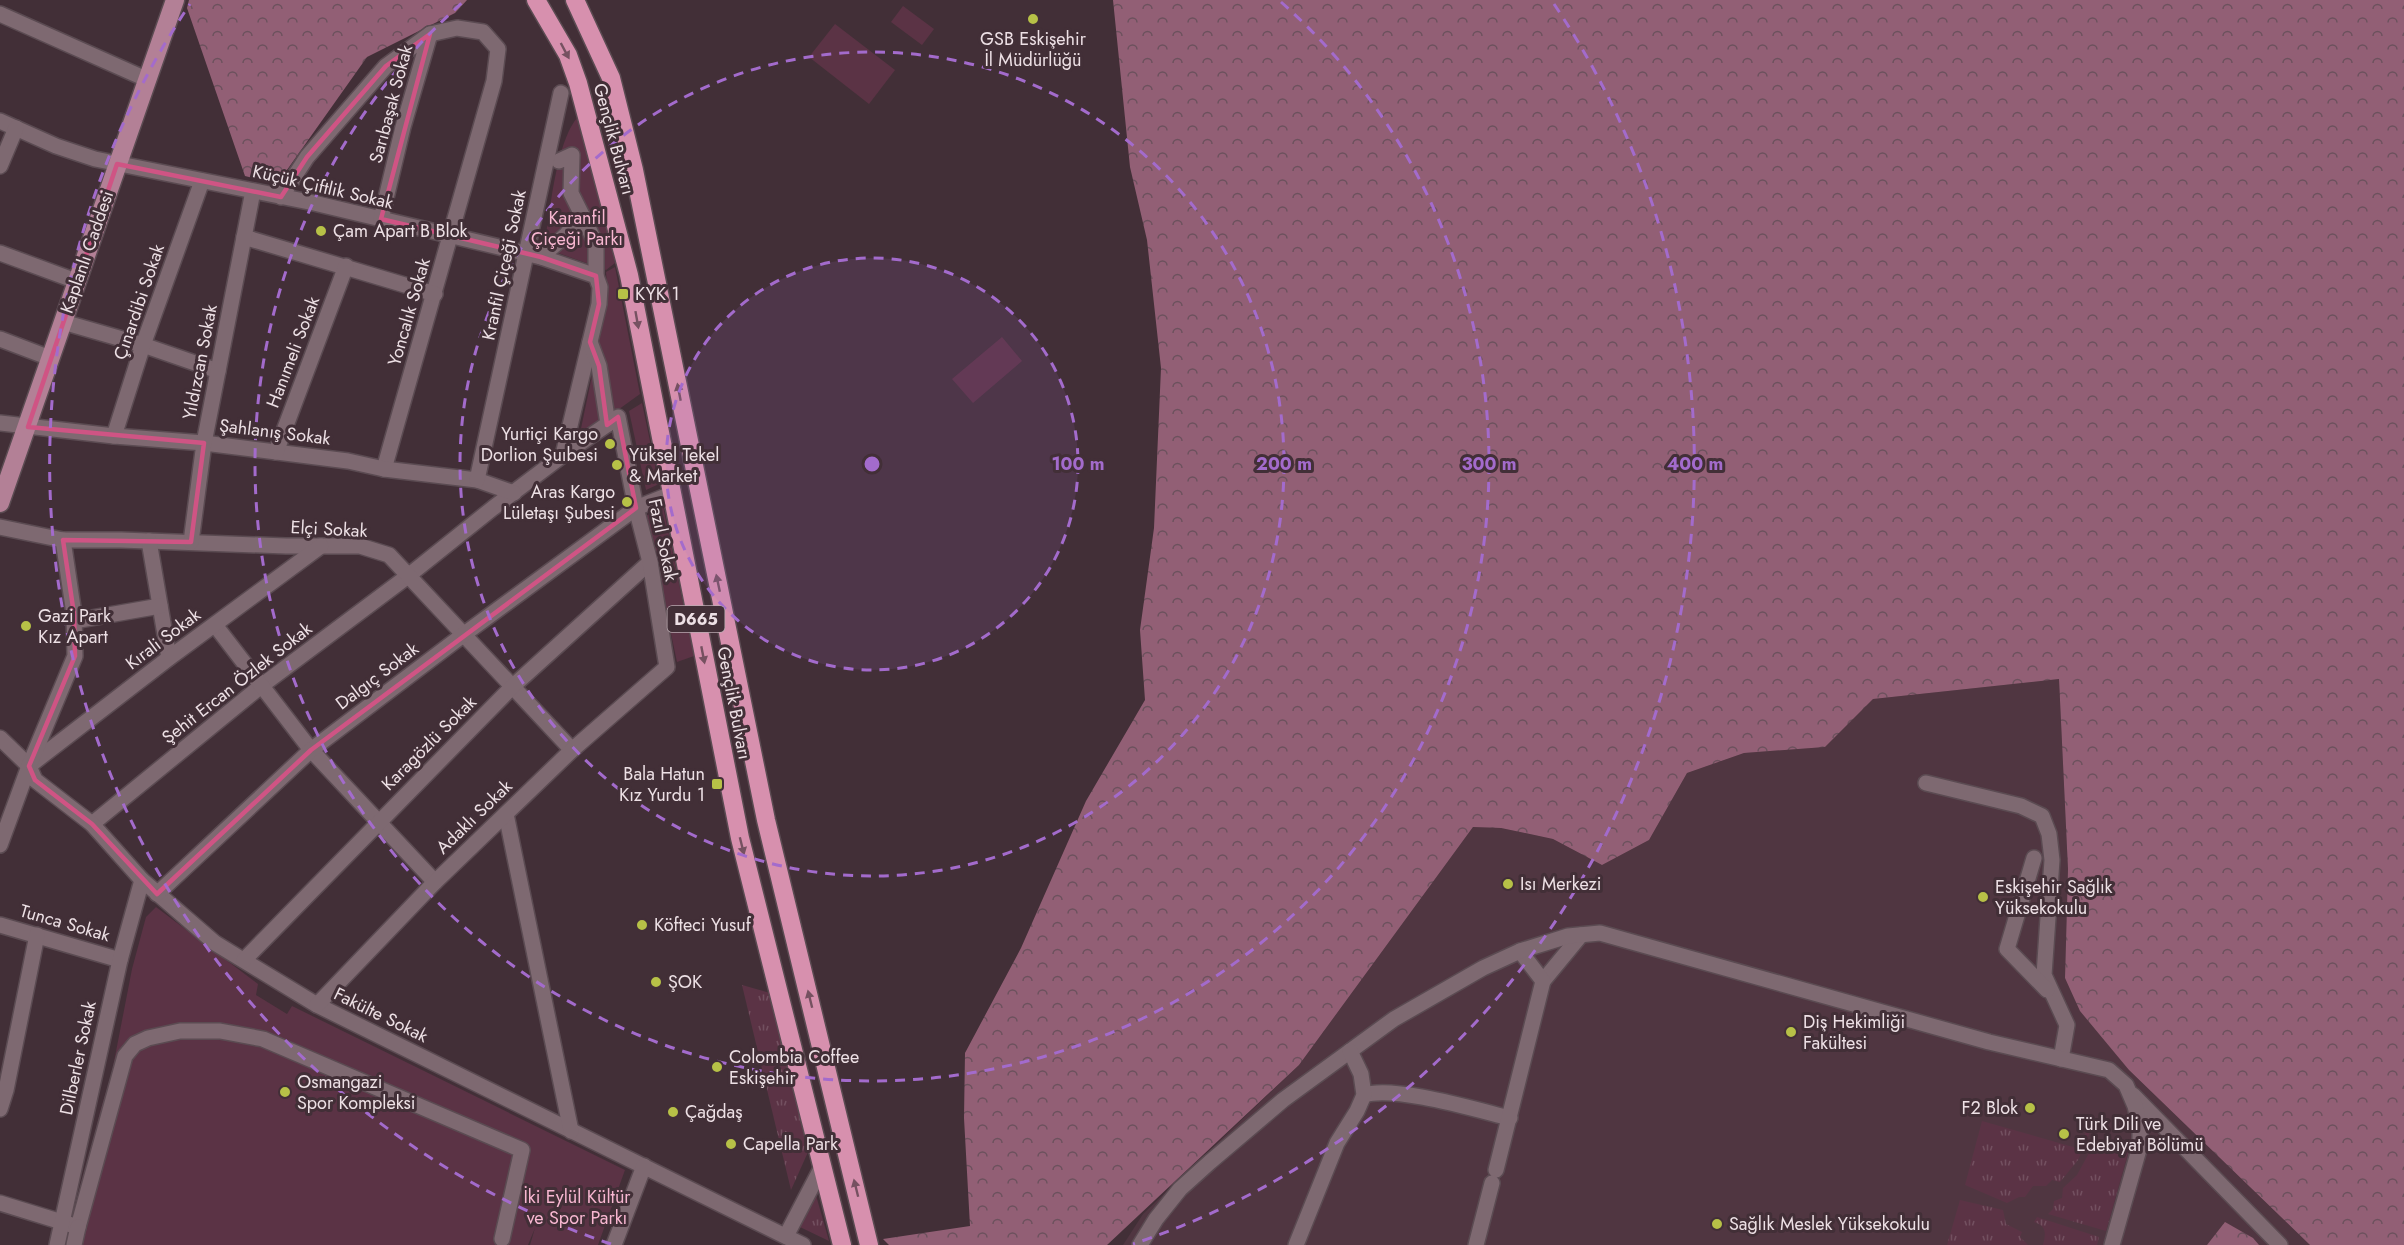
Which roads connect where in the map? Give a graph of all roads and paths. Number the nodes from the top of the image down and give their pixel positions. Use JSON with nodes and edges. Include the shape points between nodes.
{"nodes":[{"id":1,"x":175,"y":0,"type":"edge"},
{"id":2,"x":536,"y":0,"type":"edge"},
{"id":3,"x":575,"y":0,"type":"edge"},
{"id":4,"x":0,"y":14,"type":"edge"},
{"id":5,"x":430,"y":34,"type":"junction"},
{"id":6,"x":146,"y":79,"type":"junction"},
{"id":7,"x":561,"y":93,"type":"dead end"},
{"id":8,"x":0,"y":121,"type":"edge"},
{"id":9,"x":16,"y":128,"type":"junction"},
{"id":10,"x":589,"y":141,"type":"dead end"},
{"id":11,"x":117,"y":164,"type":"junction"},
{"id":12,"x":0,"y":166,"type":"edge"},
{"id":13,"x":202,"y":181,"type":"junction"},
{"id":14,"x":253,"y":191,"type":"junction"},
{"id":15,"x":282,"y":197,"type":"junction"},
{"id":16,"x":582,"y":215,"type":"junction"},
{"id":17,"x":381,"y":219,"type":"junction"},
{"id":18,"x":244,"y":237,"type":"junction"},
{"id":19,"x":451,"y":237,"type":"junction"},
{"id":20,"x":0,"y":253,"type":"edge"},
{"id":21,"x":534,"y":255,"type":"junction"},
{"id":22,"x":346,"y":266,"type":"junction"},
{"id":23,"x":596,"y":276,"type":"junction"},
{"id":24,"x":76,"y":281,"type":"junction"},
{"id":25,"x":435,"y":294,"type":"junction"},
{"id":26,"x":63,"y":322,"type":"junction"},
{"id":27,"x":0,"y":339,"type":"edge"},
{"id":28,"x":590,"y":342,"type":"junction"},
{"id":29,"x":143,"y":345,"type":"junction"},
{"id":30,"x":50,"y":358,"type":"junction"},
{"id":31,"x":218,"y":371,"type":"junction"},
{"id":32,"x":0,"y":423,"type":"edge"},
{"id":33,"x":608,"y":424,"type":"junction"},
{"id":34,"x":28,"y":427,"type":"junction"},
{"id":35,"x":114,"y":436,"type":"junction"},
{"id":36,"x":204,"y":443,"type":"junction"},
{"id":37,"x":276,"y":452,"type":"junction"},
{"id":38,"x":563,"y":455,"type":"junction"},
{"id":39,"x":384,"y":469,"type":"junction"},
{"id":40,"x":477,"y":480,"type":"junction"},
{"id":41,"x":514,"y":493,"type":"junction"},
{"id":42,"x":671,"y":494,"type":"junction"},
{"id":43,"x":0,"y":503,"type":"edge"},
{"id":44,"x":636,"y":508,"type":"junction"},
{"id":45,"x":0,"y":527,"type":"edge"},
{"id":46,"x":63,"y":540,"type":"junction"},
{"id":47,"x":149,"y":541,"type":"junction"},
{"id":48,"x":191,"y":542,"type":"junction"},
{"id":49,"x":321,"y":546,"type":"junction"},
{"id":50,"x":650,"y":562,"type":"junction"},
{"id":51,"x":408,"y":576,"type":"junction"},
{"id":52,"x":160,"y":606,"type":"junction"},
{"id":53,"x":74,"y":621,"type":"junction"},
{"id":54,"x":215,"y":625,"type":"junction"},
{"id":55,"x":463,"y":634,"type":"junction"},
{"id":56,"x":169,"y":658,"type":"junction"},
{"id":57,"x":667,"y":667,"type":"joint"},
{"id":58,"x":261,"y":686,"type":"junction"},
{"id":59,"x":512,"y":687,"type":"junction"},
{"id":60,"x":0,"y":738,"type":"edge"},
{"id":61,"x":311,"y":750,"type":"junction"},
{"id":62,"x":572,"y":750,"type":"junction"},
{"id":63,"x":29,"y":766,"type":"junction"},
{"id":64,"x":1926,"y":783,"type":"dead end"},
{"id":65,"x":506,"y":814,"type":"junction"},
{"id":66,"x":378,"y":822,"type":"junction"},
{"id":67,"x":92,"y":824,"type":"junction"},
{"id":68,"x":0,"y":845,"type":"edge"},
{"id":69,"x":2034,"y":858,"type":"dead end"},
{"id":70,"x":142,"y":880,"type":"junction"},
{"id":71,"x":435,"y":882,"type":"junction"},
{"id":72,"x":158,"y":894,"type":"junction"},
{"id":73,"x":0,"y":925,"type":"edge"},
{"id":74,"x":37,"y":935,"type":"junction"},
{"id":75,"x":1581,"y":935,"type":"junction"},
{"id":76,"x":1520,"y":951,"type":"junction"},
{"id":77,"x":120,"y":960,"type":"junction"},
{"id":78,"x":244,"y":960,"type":"junction"},
{"id":79,"x":1543,"y":981,"type":"junction"},
{"id":80,"x":2052,"y":994,"type":"junction"},
{"id":81,"x":317,"y":1005,"type":"junction"},
{"id":82,"x":1350,"y":1051,"type":"junction"},
{"id":83,"x":2061,"y":1059,"type":"junction"},
{"id":84,"x":2129,"y":1092,"type":"junction"},
{"id":85,"x":1364,"y":1095,"type":"junction"},
{"id":86,"x":0,"y":1109,"type":"edge"},
{"id":87,"x":1510,"y":1118,"type":"junction"},
{"id":88,"x":572,"y":1131,"type":"junction"},
{"id":89,"x":644,"y":1166,"type":"junction"},
{"id":90,"x":822,"y":1166,"type":"junction"},
{"id":91,"x":0,"y":1203,"type":"edge"},
{"id":92,"x":62,"y":1223,"type":"junction"},
{"id":93,"x":78,"y":1227,"type":"junction"},
{"id":94,"x":786,"y":1236,"type":"junction"},
{"id":95,"x":502,"y":1239,"type":"dead end"},
{"id":96,"x":619,"y":1243,"type":"edge"},
{"id":97,"x":57,"y":1245,"type":"edge"},
{"id":98,"x":74,"y":1245,"type":"edge"},
{"id":99,"x":803,"y":1245,"type":"edge"},
{"id":100,"x":842,"y":1245,"type":"edge"},
{"id":101,"x":869,"y":1245,"type":"edge"},
{"id":102,"x":1140,"y":1245,"type":"edge"},
{"id":103,"x":1296,"y":1245,"type":"edge"},
{"id":104,"x":1476,"y":1245,"type":"edge"},
{"id":105,"x":2112,"y":1245,"type":"edge"},
{"id":106,"x":2280,"y":1245,"type":"edge"}],
"edges":[{"from":1,"to":6,"type":"main road","name":"Kaplanlı Caddesi"},
{"from":2,"to":42,"type":"highway","name":"Gençlik Bulvarı","number":"D665","one_way":true,"via":[[568,55],[581,93],[628,274]]},
{"from":101,"to":3,"type":"highway","name":"Gençlik Bulvarı","number":"D665","one_way":true,"via":[[766,820],[634,170],[611,78]]},
{"from":4,"to":6,"type":"street"},
{"from":5,"to":15,"type":"street","via":[[386,66],[307,157]]},
{"from":5,"to":17,"type":"street","name":"Sarıbaşak Sokak"},
{"from":5,"to":19,"type":"street","name":"Yoncalık Sokak","via":[[458,28],[483,32],[498,49],[494,81]]},
{"from":6,"to":11,"type":"main road","name":"Kaplanlı Caddesi"},
{"from":7,"to":21,"type":"street","name":"Kranfil Çiçeği Sokak"},
{"from":8,"to":9,"type":"street","name":"Küçük Çiftlik Sokak"},
{"from":9,"to":11,"type":"street","name":"Küçük Çiftlik Sokak","via":[[56,146]]},
{"from":9,"to":12,"type":"street"},
{"from":10,"to":16,"type":"street","via":[[565,158],[571,193]]},
{"from":11,"to":13,"type":"street","name":"Küçük Çiftlik Sokak"},
{"from":11,"to":24,"type":"main road","name":"Kaplanlı Caddesi"},
{"from":13,"to":14,"type":"street","name":"Küçük Çiftlik Sokak"},
{"from":13,"to":29,"type":"street","name":"Çınardibi Sokak"},
{"from":14,"to":15,"type":"street","name":"Küçük Çiftlik Sokak"},
{"from":14,"to":18,"type":"street","name":"Yıldızcan Sokak"},
{"from":15,"to":17,"type":"street","name":"Küçük Çiftlik Sokak"},
{"from":16,"to":21,"type":"street","via":[[566,235]]},
{"from":16,"to":23,"type":"street","via":[[596,244]]},
{"from":17,"to":19,"type":"street","name":"Küçük Çiftlik Sokak"},
{"from":18,"to":22,"type":"street"},
{"from":18,"to":31,"type":"street","name":"Yıldızcan Sokak"},
{"from":19,"to":21,"type":"street","name":"Küçük Çiftlik Sokak"},
{"from":19,"to":25,"type":"street","name":"Yoncalık Sokak"},
{"from":20,"to":24,"type":"street"},
{"from":21,"to":23,"type":"street","name":"Küçük Çiftlik Sokak"},
{"from":21,"to":40,"type":"street","name":"Kranfil Çiçeği Sokak"},
{"from":22,"to":25,"type":"street"},
{"from":22,"to":37,"type":"street","name":"Hanımeli Sokak"},
{"from":23,"to":28,"type":"street","via":[[599,303]]},
{"from":24,"to":26,"type":"main road","name":"Kaplanlı Caddesi"},
{"from":25,"to":39,"type":"street","name":"Yoncalık Sokak"},
{"from":26,"to":29,"type":"street"},
{"from":26,"to":30,"type":"main road","name":"Kaplanlı Caddesi"},
{"from":27,"to":30,"type":"street"},
{"from":28,"to":33,"type":"street","via":[[599,366]]},
{"from":28,"to":38,"type":"street"},
{"from":29,"to":31,"type":"street"},
{"from":29,"to":35,"type":"street","name":"Çınardibi Sokak"},
{"from":30,"to":34,"type":"main road","name":"Kaplanlı Caddesi"},
{"from":31,"to":36,"type":"street","name":"Yıldızcan Sokak"},
{"from":32,"to":34,"type":"street","name":"Şahlanış Sokak"},
{"from":33,"to":38,"type":"street"},
{"from":33,"to":44,"type":"street","name":"Fazıl Sokak","via":[[618,417]]},
{"from":34,"to":35,"type":"street","name":"Şahlanış Sokak"},
{"from":34,"to":43,"type":"main road","name":"Kaplanlı Caddesi"},
{"from":35,"to":36,"type":"street","name":"Şahlanış Sokak"},
{"from":36,"to":37,"type":"street","name":"Şahlanış Sokak"},
{"from":36,"to":48,"type":"street","name":"Yıldızcan Sokak"},
{"from":37,"to":39,"type":"street","name":"Şahlanış Sokak"},
{"from":38,"to":41,"type":"street"},
{"from":39,"to":40,"type":"street","name":"Şahlanış Sokak"},
{"from":40,"to":41,"type":"street","name":"Şahlanış Sokak"},
{"from":41,"to":51,"type":"street"},
{"from":42,"to":44,"type":"street","name":"Dalgıç Sokak"},
{"from":42,"to":90,"type":"highway","name":"Gençlik Bulvarı","number":"D665","one_way":true,"via":[[740,838]]},
{"from":44,"to":50,"type":"street","name":"Fazıl Sokak"},
{"from":44,"to":55,"type":"street","name":"Dalgıç Sokak"},
{"from":45,"to":46,"type":"street","name":"Elçi Sokak"},
{"from":46,"to":47,"type":"street","name":"Elçi Sokak"},
{"from":46,"to":53,"type":"street"},
{"from":47,"to":48,"type":"street","name":"Elçi Sokak"},
{"from":47,"to":52,"type":"street"},
{"from":48,"to":49,"type":"street","name":"Elçi Sokak"},
{"from":49,"to":51,"type":"street","name":"Elçi Sokak","via":[[360,546],[389,555]]},
{"from":49,"to":54,"type":"street","name":"Kırali Sokak"},
{"from":50,"to":57,"type":"street","name":"Fazıl Sokak"},
{"from":50,"to":59,"type":"street","name":"Karagözlü Sokak"},
{"from":51,"to":55,"type":"street","name":"Elçi Sokak"},
{"from":51,"to":58,"type":"street","name":"Şehit Ercan Özlek Sokak"},
{"from":52,"to":53,"type":"street"},
{"from":52,"to":56,"type":"street"},
{"from":53,"to":63,"type":"street","via":[[75,656]]},
{"from":54,"to":56,"type":"street","name":"Kırali Sokak"},
{"from":54,"to":58,"type":"street"},
{"from":55,"to":59,"type":"street","name":"Elçi Sokak"},
{"from":55,"to":61,"type":"street","name":"Dalgıç Sokak"},
{"from":56,"to":63,"type":"street","name":"Kırali Sokak"},
{"from":57,"to":62,"type":"street","name":"Adaklı Sokak"},
{"from":58,"to":61,"type":"street"},
{"from":58,"to":67,"type":"street","name":"Şehit Ercan Özlek Sokak"},
{"from":59,"to":62,"type":"street","name":"Elçi Sokak"},
{"from":59,"to":66,"type":"street","name":"Karagözlü Sokak"},
{"from":60,"to":63,"type":"street","name":"Fakülte Sokak"},
{"from":61,"to":66,"type":"street"},
{"from":61,"to":72,"type":"street","name":"Dalgıç Sokak"},
{"from":62,"to":65,"type":"street","name":"Adaklı Sokak"},
{"from":63,"to":67,"type":"street","name":"Fakülte Sokak","via":[[35,780]]},
{"from":63,"to":68,"type":"street"},
{"from":64,"to":80,"type":"street","via":[[2021,806],[2042,816],[2052,860],[2044,975]]},
{"from":65,"to":71,"type":"street","name":"Adaklı Sokak"},
{"from":65,"to":88,"type":"street"},
{"from":66,"to":71,"type":"street"},
{"from":66,"to":78,"type":"street","name":"Karagözlü Sokak"},
{"from":67,"to":70,"type":"street","name":"Fakülte Sokak"},
{"from":69,"to":80,"type":"street","via":[[2007,949]]},
{"from":70,"to":72,"type":"street","name":"Fakülte Sokak"},
{"from":70,"to":77,"type":"street","name":"Dilberler Sokak"},
{"from":71,"to":81,"type":"street","name":"Adaklı Sokak"},
{"from":72,"to":78,"type":"street","name":"Fakülte Sokak","via":[[215,943]]},
{"from":73,"to":74,"type":"street","name":"Tunca Sokak"},
{"from":74,"to":77,"type":"street","name":"Tunca Sokak"},
{"from":74,"to":86,"type":"street"},
{"from":75,"to":76,"type":"street"},
{"from":75,"to":79,"type":"street"},
{"from":75,"to":83,"type":"street","via":[[1600,933],[1946,1031]]},
{"from":76,"to":79,"type":"street"},
{"from":76,"to":82,"type":"street","via":[[1439,992]]},
{"from":77,"to":92,"type":"street","name":"Dilberler Sokak"},
{"from":78,"to":81,"type":"street","name":"Fakülte Sokak"},
{"from":79,"to":87,"type":"street"},
{"from":80,"to":83,"type":"street","via":[[2067,1024]]},
{"from":81,"to":88,"type":"street","name":"Fakülte Sokak"},
{"from":82,"to":85,"type":"street","via":[[1361,1074]]},
{"from":82,"to":102,"type":"street","via":[[1283,1100],[1180,1190]]},
{"from":83,"to":84,"type":"street","via":[[2109,1070]]},
{"from":84,"to":105,"type":"street","via":[[2140,1126],[2140,1146]]},
{"from":84,"to":106,"type":"street"},
{"from":85,"to":87,"type":"street","via":[[1381,1092],[1409,1096]]},
{"from":85,"to":103,"type":"street","via":[[1337,1143]]},
{"from":87,"to":104,"type":"street"},
{"from":88,"to":89,"type":"street","name":"Fakülte Sokak"},
{"from":89,"to":94,"type":"street","name":"Fakülte Sokak"},
{"from":89,"to":96,"type":"street"},
{"from":90,"to":94,"type":"street"},
{"from":90,"to":100,"type":"highway","name":"Gençlik Bulvarı","number":"D665"},
{"from":91,"to":92,"type":"street"},
{"from":92,"to":93,"type":"street"},
{"from":92,"to":97,"type":"street","name":"Dilberler Sokak"},
{"from":93,"to":95,"type":"street","via":[[125,1056],[147,1038],[180,1031],[219,1031],[263,1039],[522,1150]]},
{"from":93,"to":98,"type":"street"},
{"from":94,"to":99,"type":"street","name":"Fakülte Sokak"}]}
